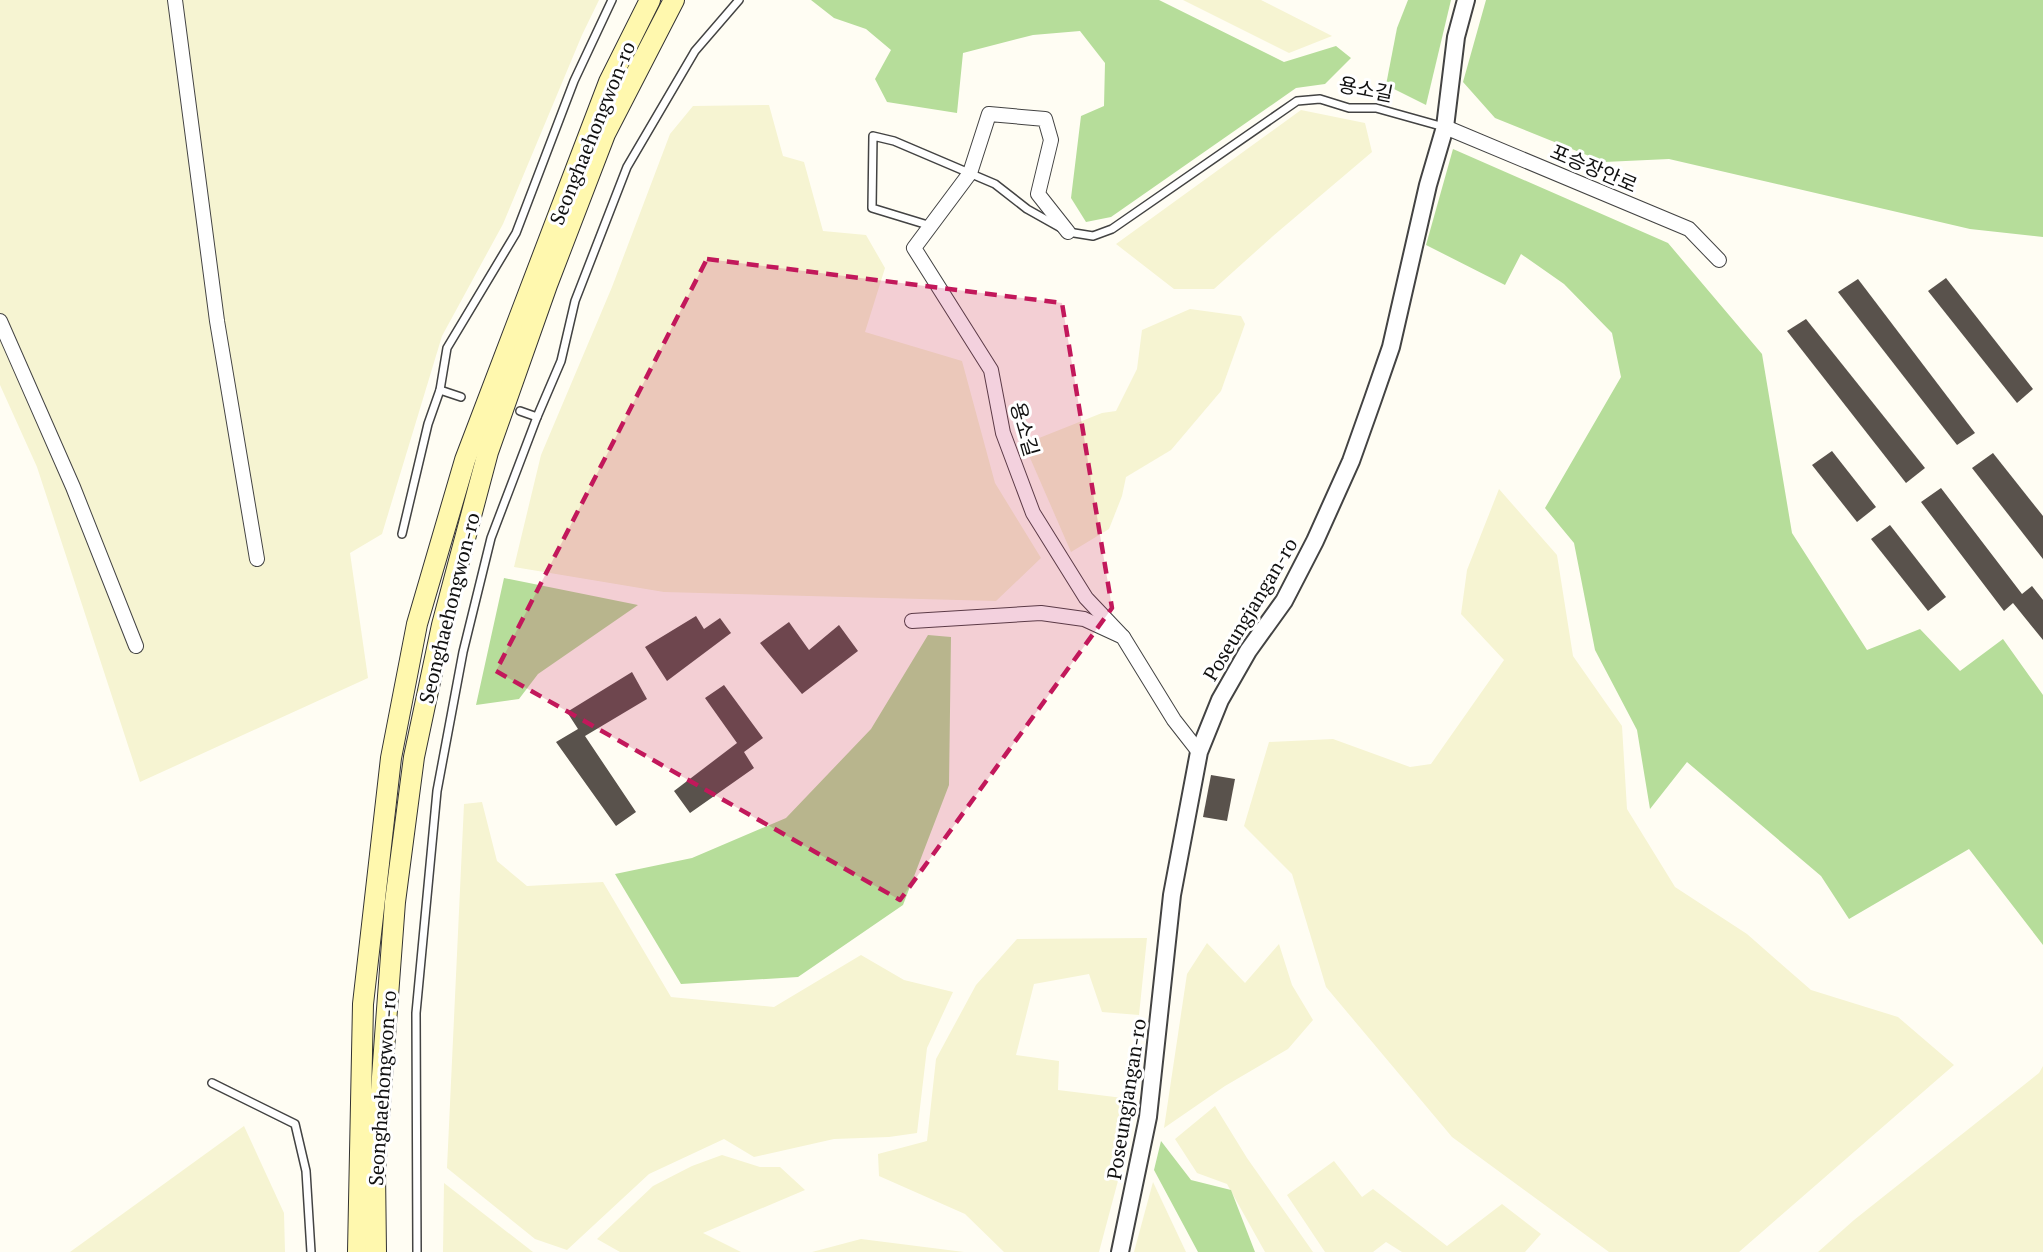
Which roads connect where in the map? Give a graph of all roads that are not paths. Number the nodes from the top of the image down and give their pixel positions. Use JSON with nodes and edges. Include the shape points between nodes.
{"nodes":[{"id":1,"x":175,"y":0,"type":"edge"},
{"id":2,"x":612,"y":0,"type":"edge"},
{"id":3,"x":650,"y":0,"type":"edge"},
{"id":4,"x":674,"y":0,"type":"edge"},
{"id":5,"x":739,"y":0,"type":"edge"},
{"id":6,"x":1466,"y":0,"type":"edge"},
{"id":7,"x":1445,"y":127,"type":"junction"},
{"id":8,"x":970,"y":173,"type":"junction"},
{"id":9,"x":931,"y":226,"type":"junction"},
{"id":10,"x":1068,"y":232,"type":"junction"},
{"id":11,"x":1719,"y":260,"type":"dead end"},
{"id":12,"x":0,"y":321,"type":"edge"},
{"id":13,"x":440,"y":390,"type":"junction"},
{"id":14,"x":461,"y":397,"type":"dead end"},
{"id":15,"x":520,"y":411,"type":"dead end"},
{"id":16,"x":537,"y":417,"type":"junction"},
{"id":17,"x":402,"y":534,"type":"dead end"},
{"id":18,"x":257,"y":559,"type":"dead end"},
{"id":19,"x":912,"y":621,"type":"dead end"},
{"id":20,"x":1123,"y":637,"type":"junction"},
{"id":21,"x":136,"y":646,"type":"dead end"},
{"id":22,"x":1199,"y":752,"type":"junction"},
{"id":23,"x":212,"y":1083,"type":"dead end"},
{"id":24,"x":311,"y":1252,"type":"edge"},
{"id":25,"x":358,"y":1252,"type":"edge"},
{"id":26,"x":376,"y":1252,"type":"edge"},
{"id":27,"x":417,"y":1252,"type":"edge"},
{"id":28,"x":1120,"y":1252,"type":"edge"}],
"edges":[{"from":1,"to":18,"type":"street","via":[[217,321]]},
{"from":2,"to":13,"type":"lane","via":[[574,81],[516,232],[447,348]]},
{"from":3,"to":25,"type":"main road","name":"Seonghaehongwon-ro","via":[[609,82],[465,460],[417,624],[391,758],[363,1004]]},
{"from":4,"to":26,"type":"main road","name":"Seonghaehongwon-ro","via":[[605,134],[547,285],[488,452],[442,625],[414,756],[395,902],[375,1171]]},
{"from":5,"to":16,"type":"lane","via":[[695,51],[627,167],[575,301],[561,361]]},
{"from":6,"to":7,"type":"street","name":"Poseungjangan-ro","via":[[1456,37]]},
{"from":7,"to":10,"type":"lane","name":"용소길","via":[[1376,108],[1349,108],[1320,99],[1297,101],[1112,229],[1093,236]]},
{"from":7,"to":11,"type":"street","name":"포승장안로","via":[[1689,229]]},
{"from":7,"to":22,"type":"street","name":"Poseungjangan-ro","via":[[1390,347],[1351,461],[1316,541],[1284,601],[1248,651],[1220,700]]},
{"from":8,"to":9,"type":"street","name":"용소길"},
{"from":8,"to":9,"type":"lane","name":"용소길","via":[[873,136],[872,208]]},
{"from":8,"to":10,"type":"lane","name":"용소길","via":[[995,184],[1027,209]]},
{"from":8,"to":10,"type":"street","name":"용소길","via":[[988,114],[1045,119],[1051,140],[1038,194]]},
{"from":9,"to":20,"type":"street","name":"용소길","via":[[914,248],[991,370],[1002,433],[1033,513],[1086,598]]},
{"from":12,"to":21,"type":"street","via":[[73,487]]},
{"from":13,"to":14,"type":"lane"},
{"from":13,"to":17,"type":"lane"},
{"from":15,"to":16,"type":"lane"},
{"from":16,"to":27,"type":"lane","via":[[491,538],[463,652],[437,792],[416,1013]]},
{"from":19,"to":20,"type":"street","via":[[1041,613],[1084,619]]},
{"from":20,"to":22,"type":"street","name":"용소길","via":[[1174,720]]},
{"from":22,"to":28,"type":"street","name":"Poseungjangan-ro","via":[[1172,894],[1148,1116]]},
{"from":23,"to":24,"type":"lane","via":[[295,1124],[306,1171]]}]}
